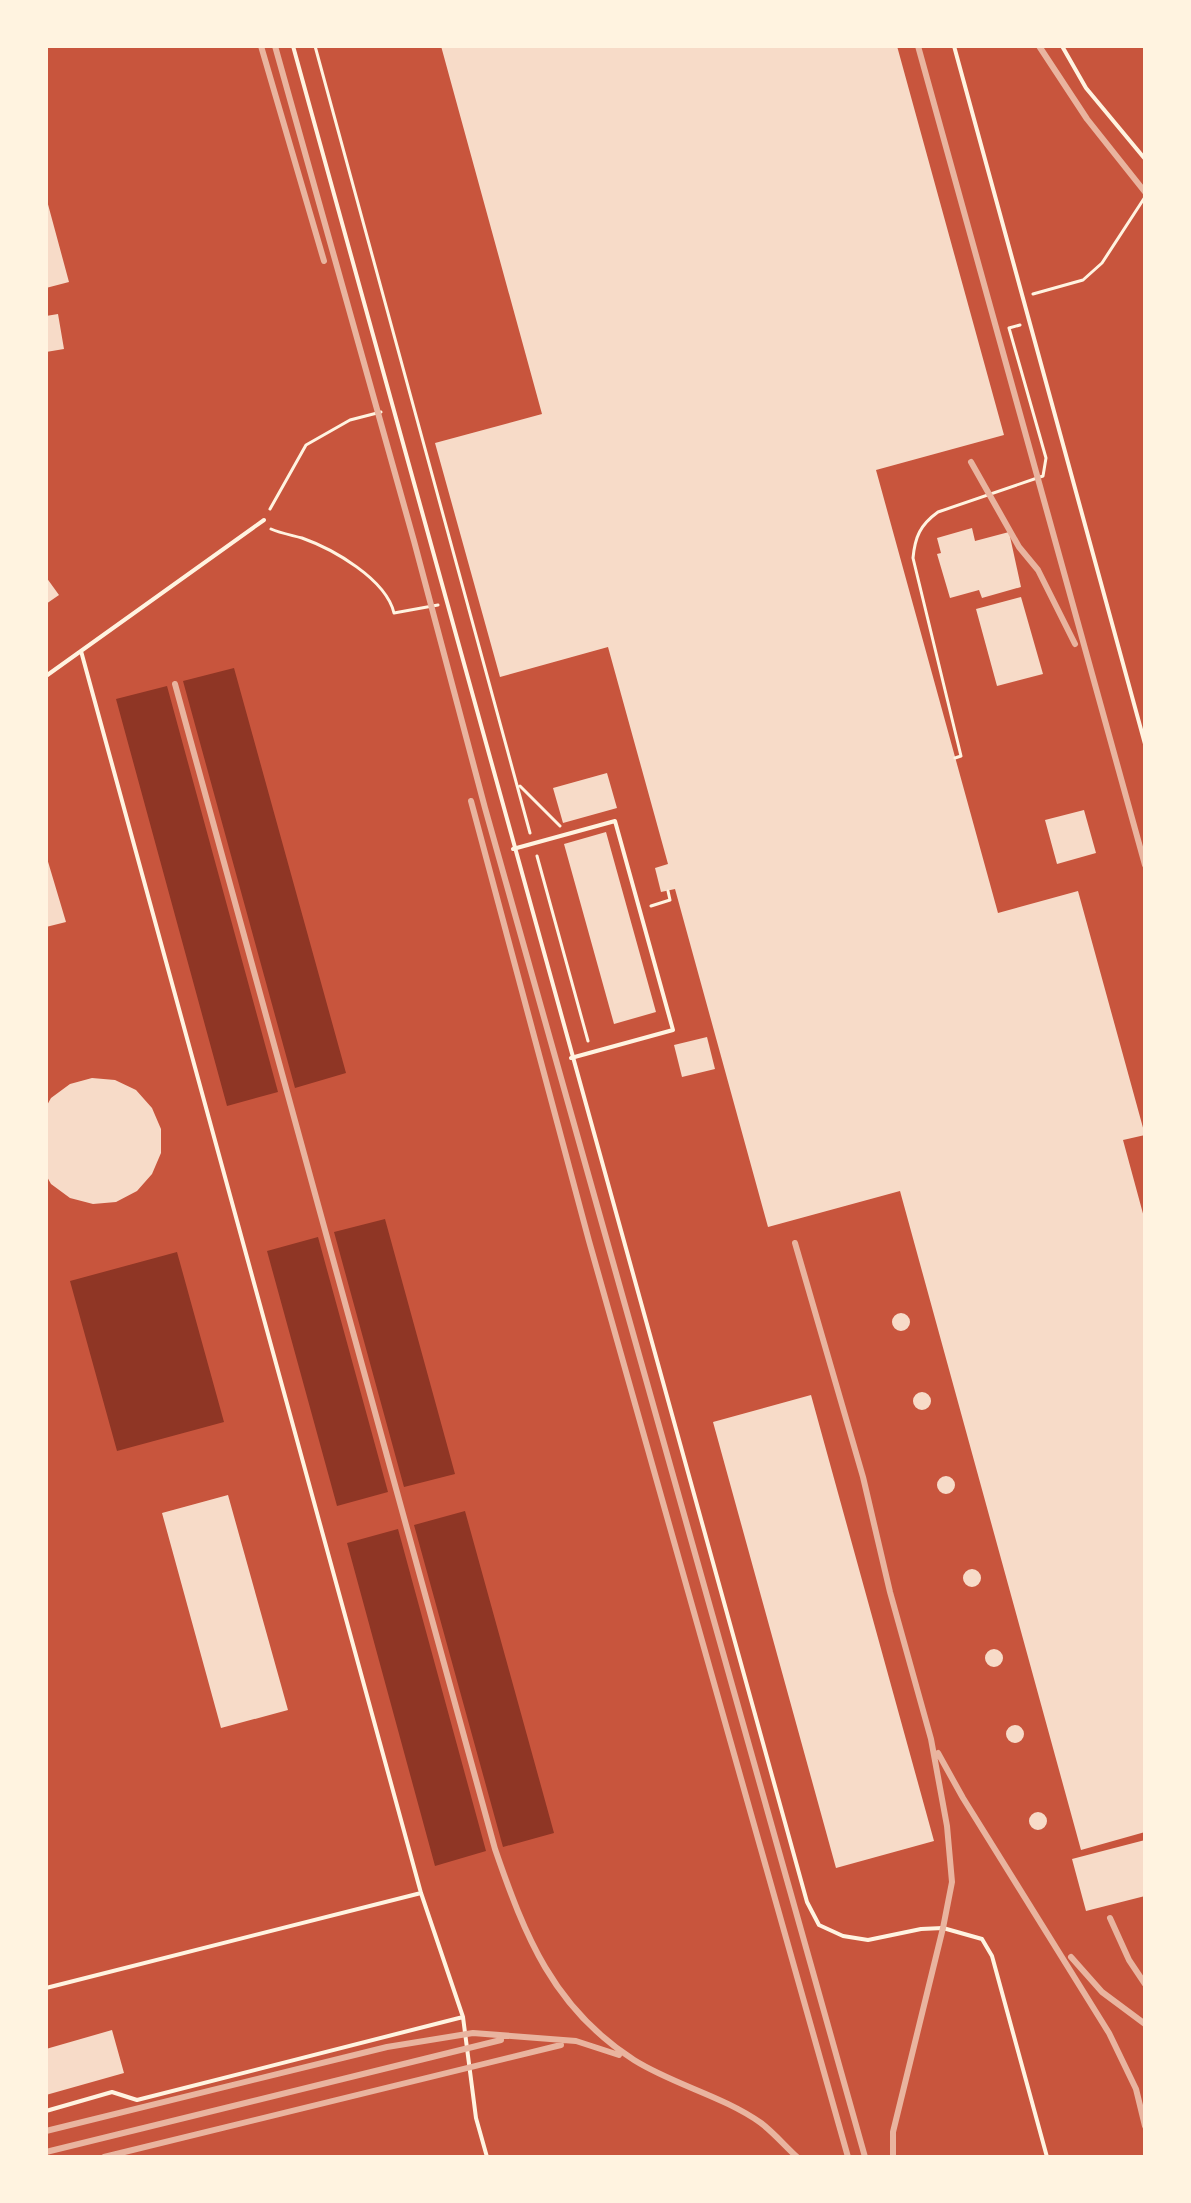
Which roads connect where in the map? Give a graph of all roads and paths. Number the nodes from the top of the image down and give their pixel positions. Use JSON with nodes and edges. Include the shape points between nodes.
{"nodes":[{"id":1,"x":293,"y":46,"type":"edge"},
{"id":2,"x":315,"y":46,"type":"edge"},
{"id":3,"x":954,"y":46,"type":"edge"},
{"id":4,"x":1062,"y":46,"type":"edge"},
{"id":5,"x":1145,"y":159,"type":"edge"},
{"id":6,"x":1145,"y":197,"type":"edge"},
{"id":7,"x":1033,"y":294,"type":"dead end"},
{"id":8,"x":1009,"y":328,"type":"dead end"},
{"id":9,"x":350,"y":420,"type":"dead end"},
{"id":10,"x":264,"y":520,"type":"joint"},
{"id":11,"x":272,"y":530,"type":"dead end"},
{"id":12,"x":446,"y":603,"type":"junction"},
{"id":13,"x":81,"y":651,"type":"junction"},
{"id":14,"x":46,"y":676,"type":"edge"},
{"id":15,"x":1143,"y":728,"type":"edge"},
{"id":16,"x":1145,"y":744,"type":"edge"},
{"id":17,"x":955,"y":758,"type":"dead end"},
{"id":18,"x":517,"y":784,"type":"junction"},
{"id":19,"x":569,"y":834,"type":"junction"},
{"id":20,"x":533,"y":844,"type":"junction"},
{"id":21,"x":513,"y":849,"type":"junction"},
{"id":22,"x":668,"y":891,"type":"dead end"},
{"id":23,"x":639,"y":909,"type":"junction"},
{"id":24,"x":591,"y":1053,"type":"junction"},
{"id":25,"x":571,"y":1058,"type":"junction"},
{"id":26,"x":421,"y":1893,"type":"junction"},
{"id":27,"x":46,"y":1988,"type":"edge"},
{"id":28,"x":463,"y":2017,"type":"junction"},
{"id":29,"x":46,"y":2111,"type":"edge"},
{"id":30,"x":487,"y":2157,"type":"edge"},
{"id":31,"x":1047,"y":2157,"type":"edge"}],
"edges":[{"from":1,"to":12,"type":"lane"},
{"from":2,"to":18,"type":"path"},
{"from":3,"to":15,"type":"lane"},
{"from":4,"to":5,"type":"lane","via":[[1086,88]]},
{"from":6,"to":7,"type":"path","via":[[1102,263],[1083,280]]},
{"from":8,"to":17,"type":"path","via":[[1046,458],[1043,476],[938,512],[915,538],[913,558],[961,756]]},
{"from":9,"to":10,"type":"path","via":[[306,445]]},
{"from":10,"to":13,"type":"lane"},
{"from":11,"to":12,"type":"path","via":[[305,539],[358,567],[391,600],[394,613]]},
{"from":12,"to":21,"type":"lane"},
{"from":13,"to":14,"type":"lane"},
{"from":13,"to":26,"type":"lane"},
{"from":15,"to":16,"type":"lane"},
{"from":18,"to":19,"type":"path"},
{"from":18,"to":20,"type":"path"},
{"from":19,"to":20,"type":"lane"},
{"from":19,"to":23,"type":"lane","via":[[615,821]]},
{"from":20,"to":21,"type":"lane"},
{"from":20,"to":24,"type":"path"},
{"from":21,"to":25,"type":"lane"},
{"from":22,"to":23,"type":"path","via":[[670,900]]},
{"from":23,"to":24,"type":"lane","via":[[673,1030]]},
{"from":24,"to":25,"type":"lane"},
{"from":25,"to":31,"type":"lane","via":[[807,1902],[819,1925],[843,1936],[868,1940],[943,1928],[982,1939],[992,1956]]},
{"from":26,"to":27,"type":"lane"},
{"from":26,"to":28,"type":"lane"},
{"from":28,"to":29,"type":"lane","via":[[137,2100],[112,2092]]},
{"from":28,"to":30,"type":"lane","via":[[476,2118]]}]}
